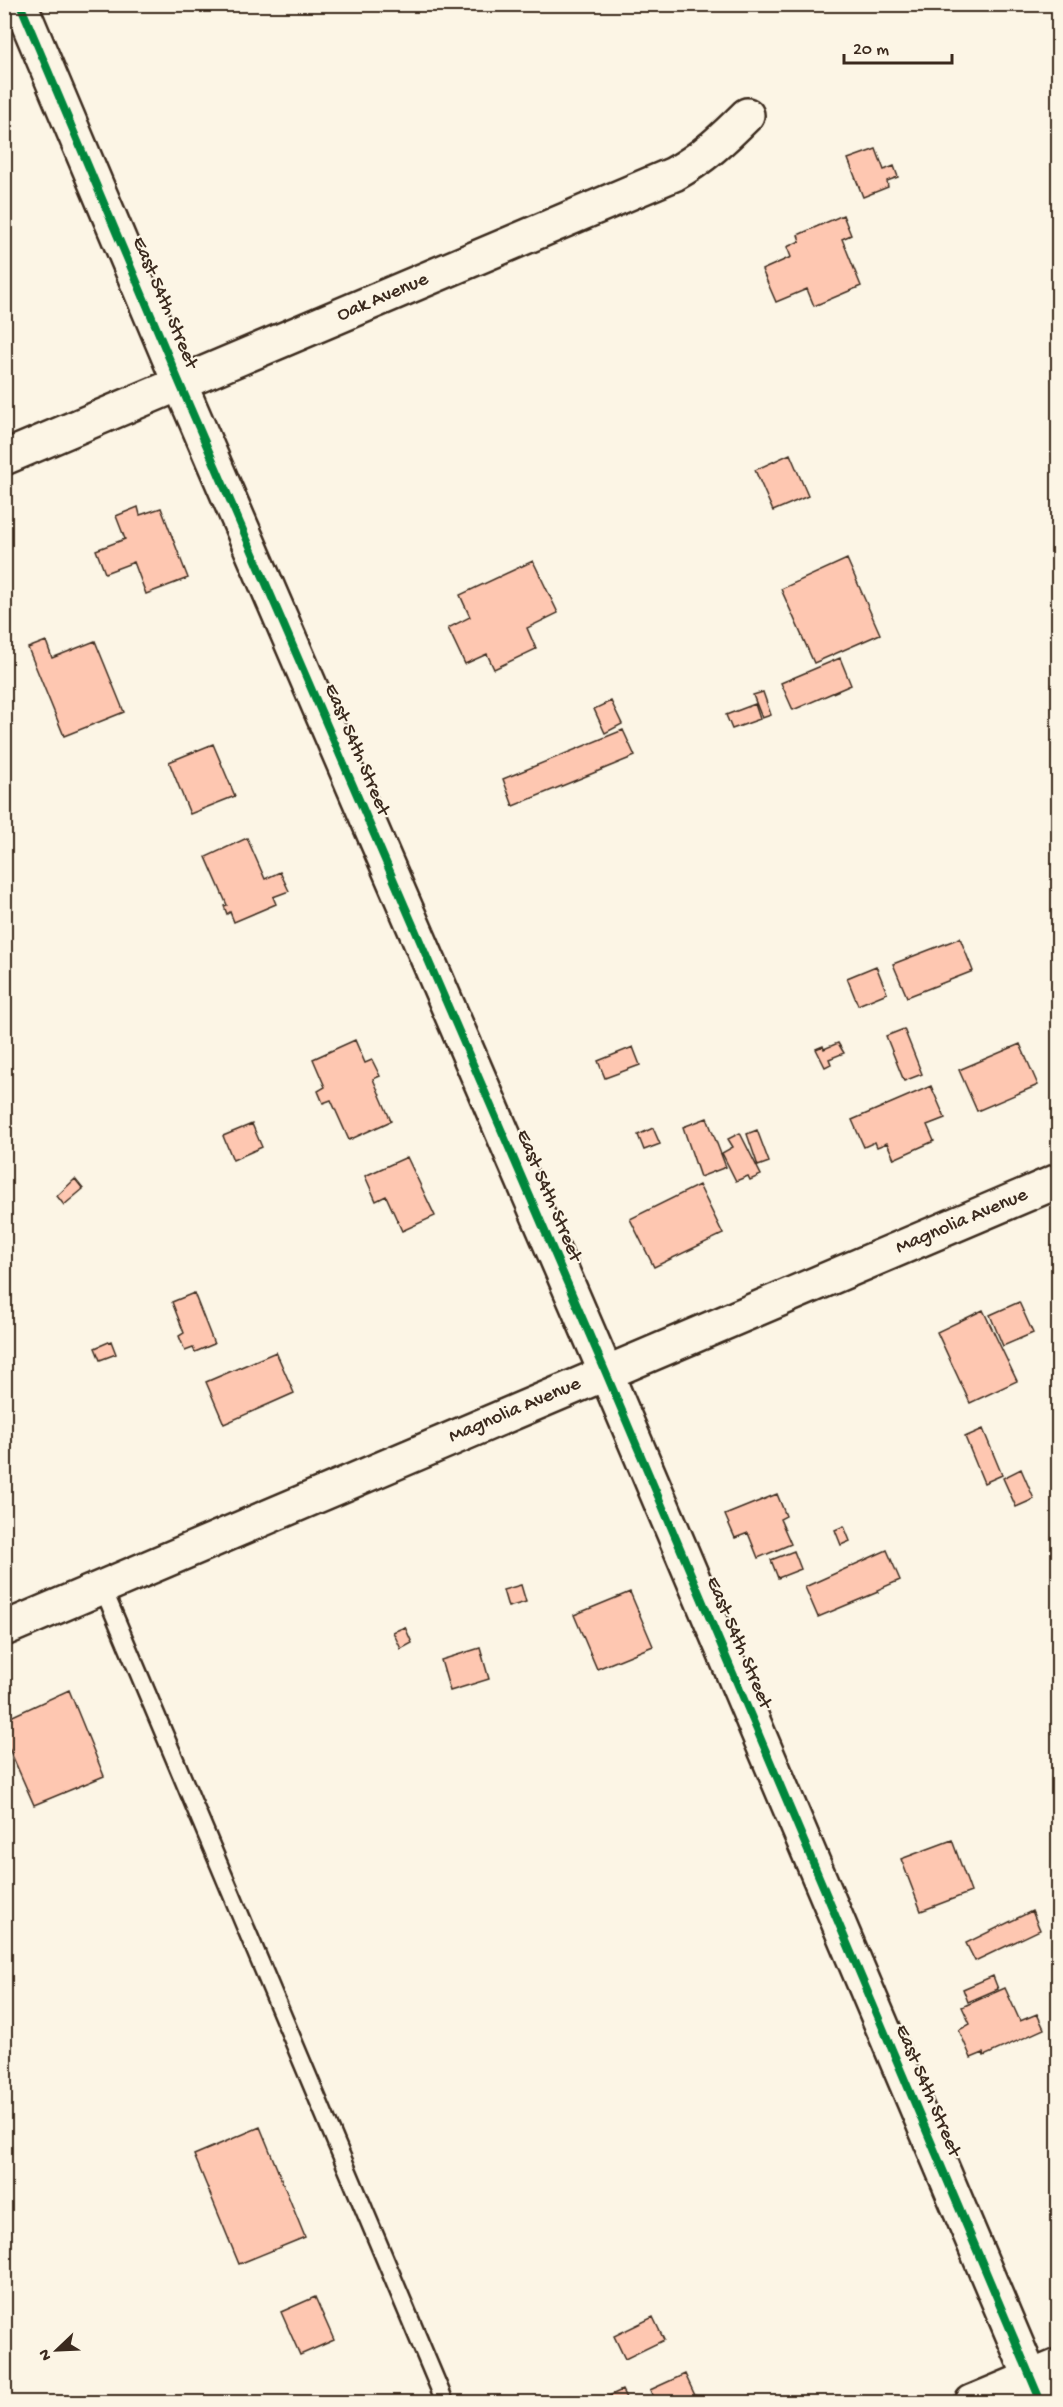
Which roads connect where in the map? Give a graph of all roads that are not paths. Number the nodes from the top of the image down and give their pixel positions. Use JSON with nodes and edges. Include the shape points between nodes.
{"nodes":[{"id":1,"x":20,"y":4,"type":"edge"},
{"id":2,"x":747,"y":115,"type":"dead end"},
{"id":3,"x":180,"y":384,"type":"junction"},
{"id":4,"x":4,"y":458,"type":"edge"},
{"id":5,"x":1059,"y":1181,"type":"edge"},
{"id":6,"x":606,"y":1373,"type":"junction"},
{"id":7,"x":102,"y":1587,"type":"junction"},
{"id":8,"x":4,"y":1629,"type":"edge"},
{"id":9,"x":1043,"y":2382,"type":"edge"},
{"id":10,"x":445,"y":2403,"type":"edge"},
{"id":11,"x":972,"y":2403,"type":"edge"}],
"edges":[{"from":1,"to":3,"type":"street","name":"East 54th Street"},
{"from":2,"to":3,"type":"street","name":"Oak Avenue","via":[[716,147],[674,174]]},
{"from":3,"to":4,"type":"street","name":"Oak Avenue"},
{"from":3,"to":6,"type":"street","name":"East 54th Street"},
{"from":5,"to":6,"type":"street","name":"Magnolia Avenue"},
{"from":6,"to":7,"type":"street","name":"Magnolia Avenue"},
{"from":6,"to":9,"type":"street","name":"East 54th Street"},
{"from":7,"to":8,"type":"street","name":"Magnolia Avenue"},
{"from":7,"to":10,"type":"lane"},
{"from":9,"to":11,"type":"street"}]}
